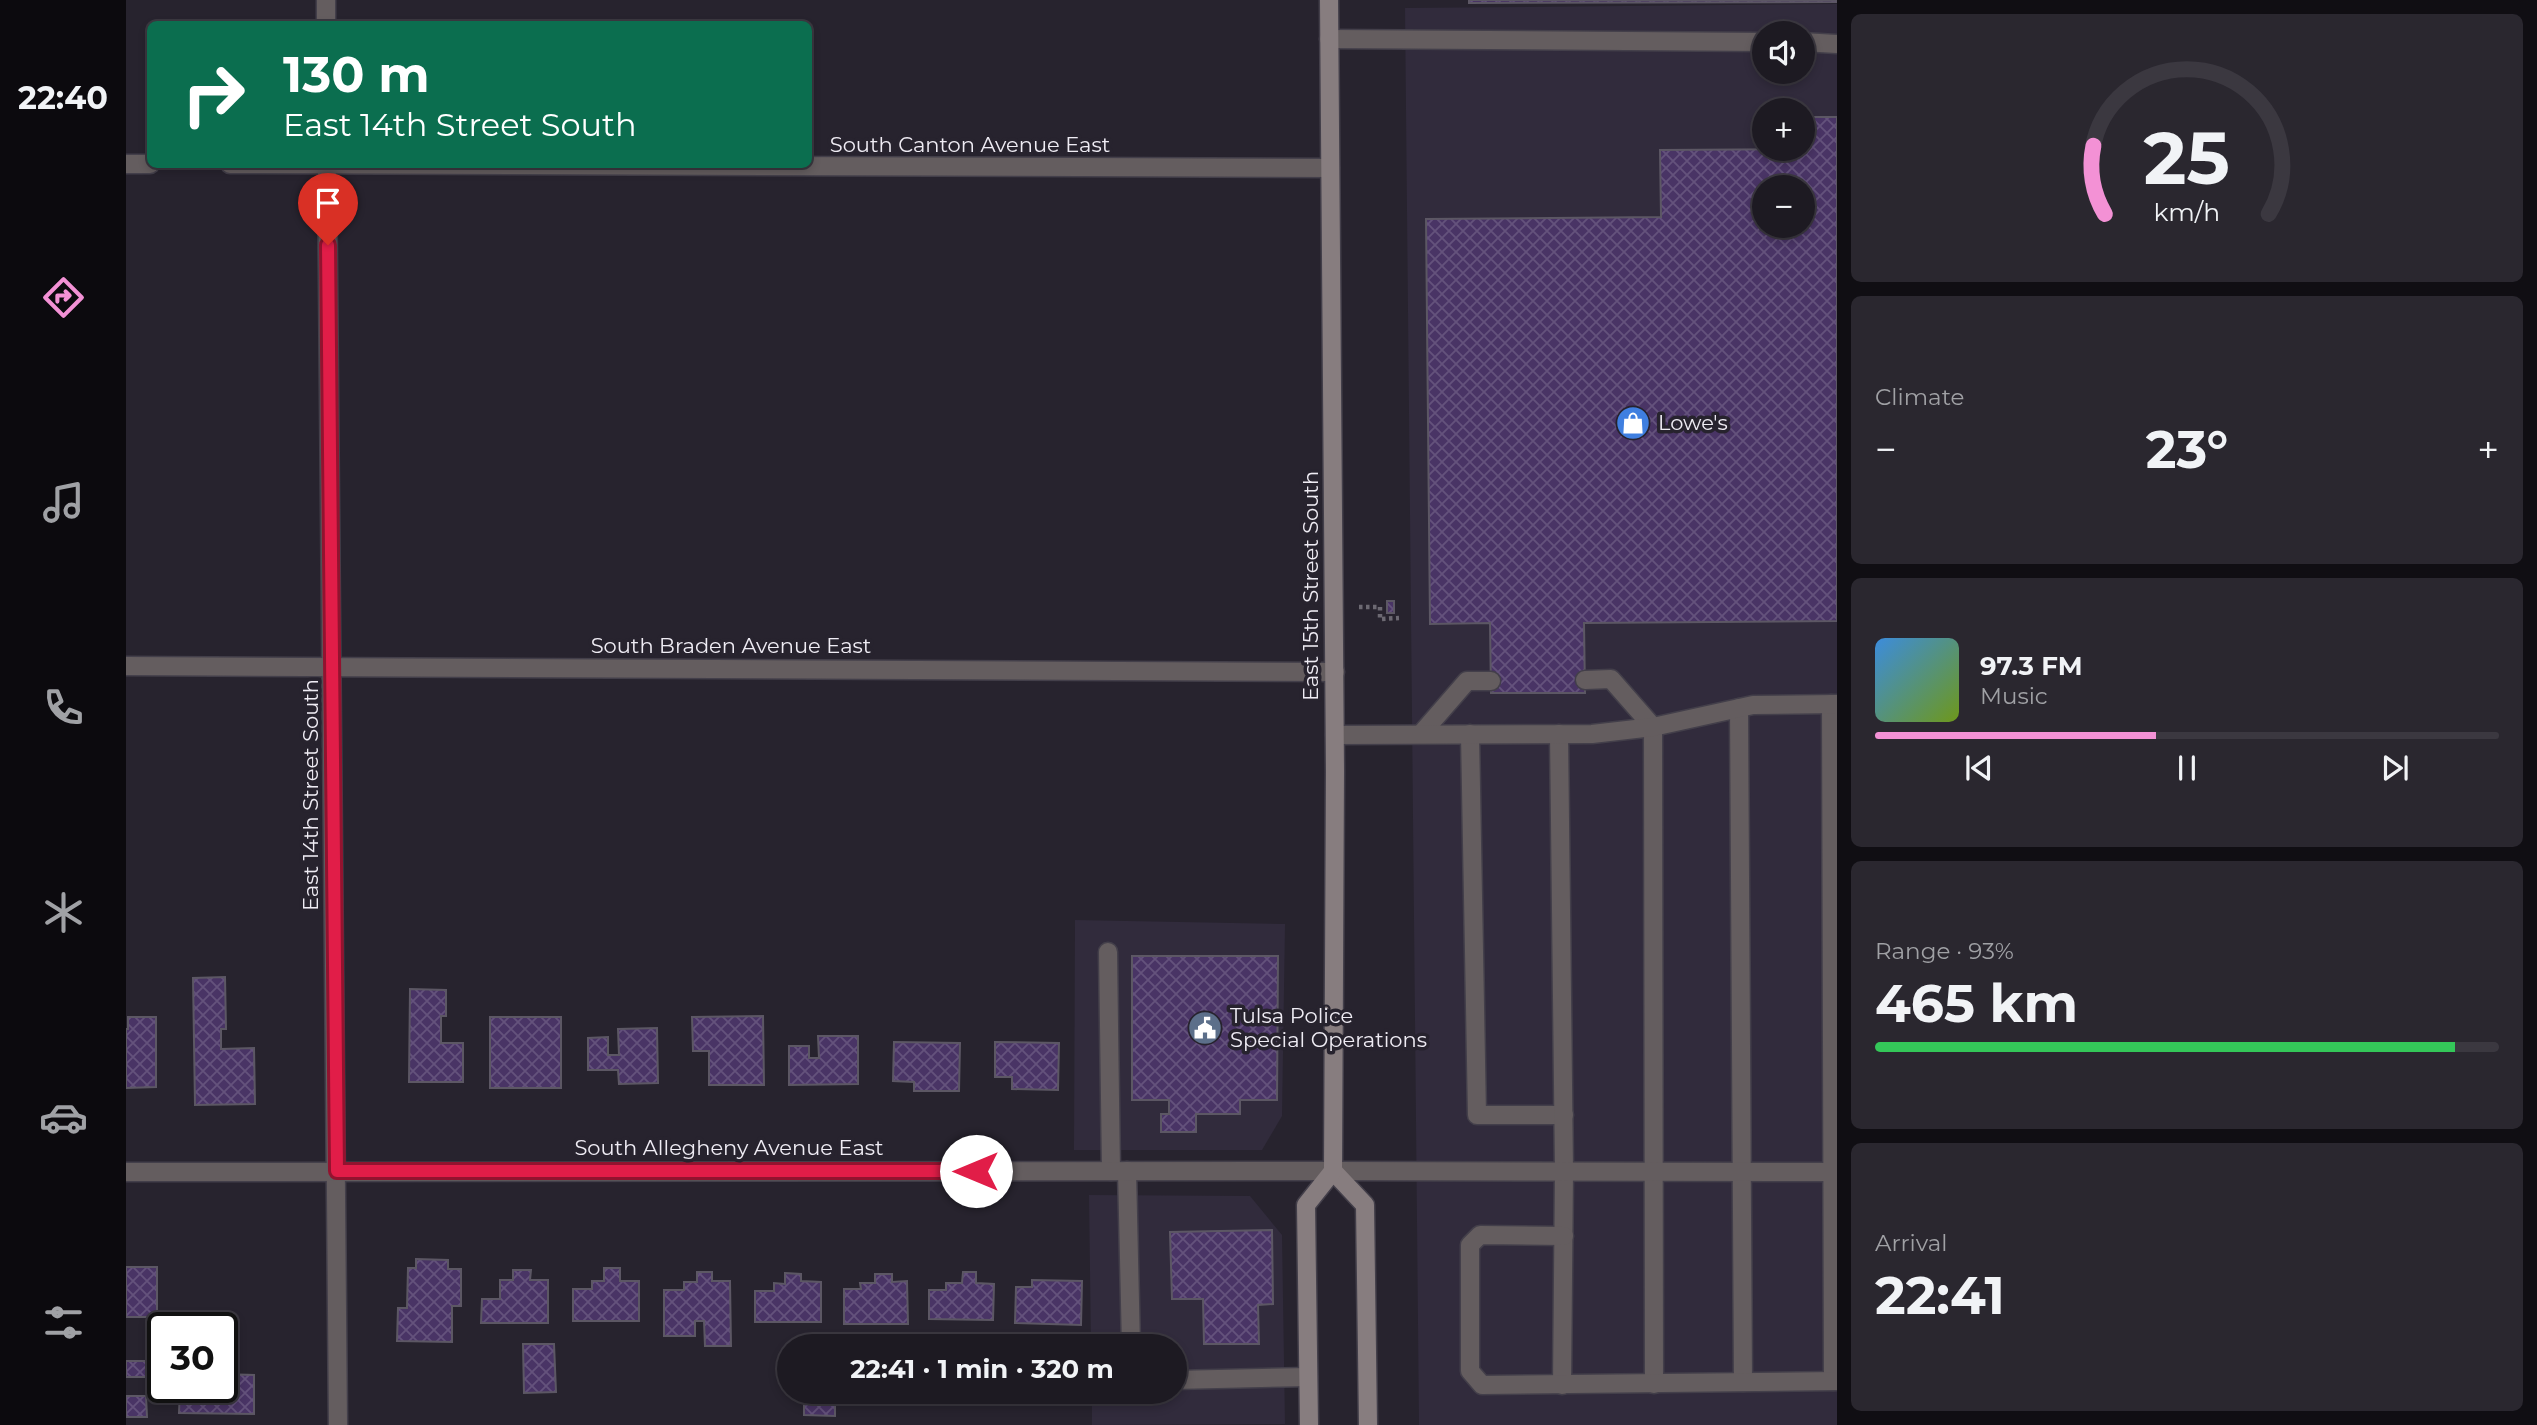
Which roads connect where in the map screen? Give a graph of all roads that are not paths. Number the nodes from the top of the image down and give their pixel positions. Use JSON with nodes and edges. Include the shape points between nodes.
{"nodes":[{"id":1,"x":326,"y":0,"type":"edge"},
{"id":2,"x":1329,"y":0,"type":"edge"},
{"id":3,"x":326,"y":21,"type":"edge"},
{"id":4,"x":1329,"y":39,"type":"junction"},
{"id":5,"x":1752,"y":42,"type":"edge"},
{"id":6,"x":1815,"y":43,"type":"edge"},
{"id":7,"x":1837,"y":44,"type":"edge"},
{"id":8,"x":126,"y":164,"type":"edge"},
{"id":9,"x":147,"y":164,"type":"edge"},
{"id":10,"x":812,"y":166,"type":"edge"},
{"id":11,"x":327,"y":168,"type":"edge"},
{"id":12,"x":1330,"y":168,"type":"junction"},
{"id":13,"x":126,"y":666,"type":"edge"},
{"id":14,"x":333,"y":667,"type":"junction"},
{"id":15,"x":1335,"y":672,"type":"junction"},
{"id":16,"x":1585,"y":680,"type":"dead end"},
{"id":17,"x":1491,"y":681,"type":"dead end"},
{"id":18,"x":1834,"y":704,"type":"edge"},
{"id":19,"x":1739,"y":708,"type":"junction"},
{"id":20,"x":1653,"y":727,"type":"junction"},
{"id":21,"x":1421,"y":734,"type":"junction"},
{"id":22,"x":1470,"y":734,"type":"junction"},
{"id":23,"x":1559,"y":734,"type":"junction"},
{"id":24,"x":1335,"y":735,"type":"junction"},
{"id":25,"x":1108,"y":952,"type":"dead end"},
{"id":26,"x":1563,"y":1115,"type":"junction"},
{"id":27,"x":126,"y":1171,"type":"edge"},
{"id":28,"x":337,"y":1171,"type":"junction"},
{"id":29,"x":1119,"y":1171,"type":"junction"},
{"id":30,"x":1333,"y":1171,"type":"junction"},
{"id":31,"x":1564,"y":1171,"type":"junction"},
{"id":32,"x":1653,"y":1172,"type":"junction"},
{"id":33,"x":1742,"y":1172,"type":"junction"},
{"id":34,"x":1835,"y":1172,"type":"edge"},
{"id":35,"x":1563,"y":1236,"type":"junction"},
{"id":36,"x":1130,"y":1334,"type":"edge"},
{"id":37,"x":1308,"y":1377,"type":"junction"},
{"id":38,"x":1187,"y":1380,"type":"edge"},
{"id":39,"x":1835,"y":1381,"type":"edge"},
{"id":40,"x":1743,"y":1382,"type":"junction"},
{"id":41,"x":1654,"y":1384,"type":"junction"},
{"id":42,"x":1562,"y":1385,"type":"junction"},
{"id":43,"x":338,"y":1425,"type":"edge"},
{"id":44,"x":1309,"y":1425,"type":"edge"},
{"id":45,"x":1368,"y":1425,"type":"edge"}],
"edges":[{"from":1,"to":3,"type":"street"},
{"from":2,"to":4,"type":"main road","name":"East 15th Street South"},
{"from":4,"to":5,"type":"street"},
{"from":4,"to":12,"type":"main road","name":"East 15th Street South"},
{"from":6,"to":7,"type":"street"},
{"from":8,"to":9,"type":"street"},
{"from":10,"to":12,"type":"street","name":"South Canton Avenue East"},
{"from":11,"to":14,"type":"street","name":"East 14th Street South"},
{"from":12,"to":15,"type":"main road","name":"East 15th Street South"},
{"from":13,"to":14,"type":"street","name":"South Braden Avenue East"},
{"from":14,"to":15,"type":"street","name":"South Braden Avenue East"},
{"from":14,"to":28,"type":"street","name":"East 14th Street South"},
{"from":15,"to":24,"type":"main road","name":"East 15th Street South"},
{"from":16,"to":20,"type":"street","via":[[1611,679]]},
{"from":17,"to":21,"type":"street","via":[[1468,681]]},
{"from":18,"to":19,"type":"street"},
{"from":18,"to":34,"type":"street"},
{"from":19,"to":20,"type":"street"},
{"from":19,"to":33,"type":"street"},
{"from":20,"to":23,"type":"street"},
{"from":20,"to":32,"type":"street"},
{"from":21,"to":22,"type":"street"},
{"from":21,"to":24,"type":"street"},
{"from":22,"to":23,"type":"street"},
{"from":22,"to":26,"type":"street","via":[[1477,1115]]},
{"from":23,"to":26,"type":"street"},
{"from":24,"to":30,"type":"main road","name":"East 15th Street South"},
{"from":25,"to":29,"type":"street"},
{"from":26,"to":31,"type":"street"},
{"from":27,"to":28,"type":"street","name":"South Allegheny Avenue East"},
{"from":28,"to":29,"type":"street","name":"South Allegheny Avenue East"},
{"from":28,"to":43,"type":"street","name":"East 14th Street South"},
{"from":29,"to":30,"type":"street","name":"South Allegheny Avenue East"},
{"from":29,"to":36,"type":"street"},
{"from":30,"to":31,"type":"street","name":"South Allegheny Avenue East"},
{"from":30,"to":37,"type":"main road","via":[[1306,1205]]},
{"from":30,"to":45,"type":"main road","via":[[1365,1205]]},
{"from":31,"to":32,"type":"street","name":"South Allegheny Avenue East"},
{"from":31,"to":35,"type":"street"},
{"from":32,"to":33,"type":"street","name":"South Allegheny Avenue East"},
{"from":32,"to":41,"type":"street"},
{"from":33,"to":34,"type":"street","name":"South Allegheny Avenue East"},
{"from":33,"to":40,"type":"street"},
{"from":34,"to":39,"type":"street"},
{"from":35,"to":42,"type":"street"},
{"from":35,"to":42,"type":"street","via":[[1480,1235],[1470,1245],[1470,1371],[1482,1385]]},
{"from":37,"to":38,"type":"street"},
{"from":37,"to":44,"type":"main road"},
{"from":39,"to":40,"type":"street"},
{"from":40,"to":41,"type":"street"},
{"from":41,"to":42,"type":"street"}]}
